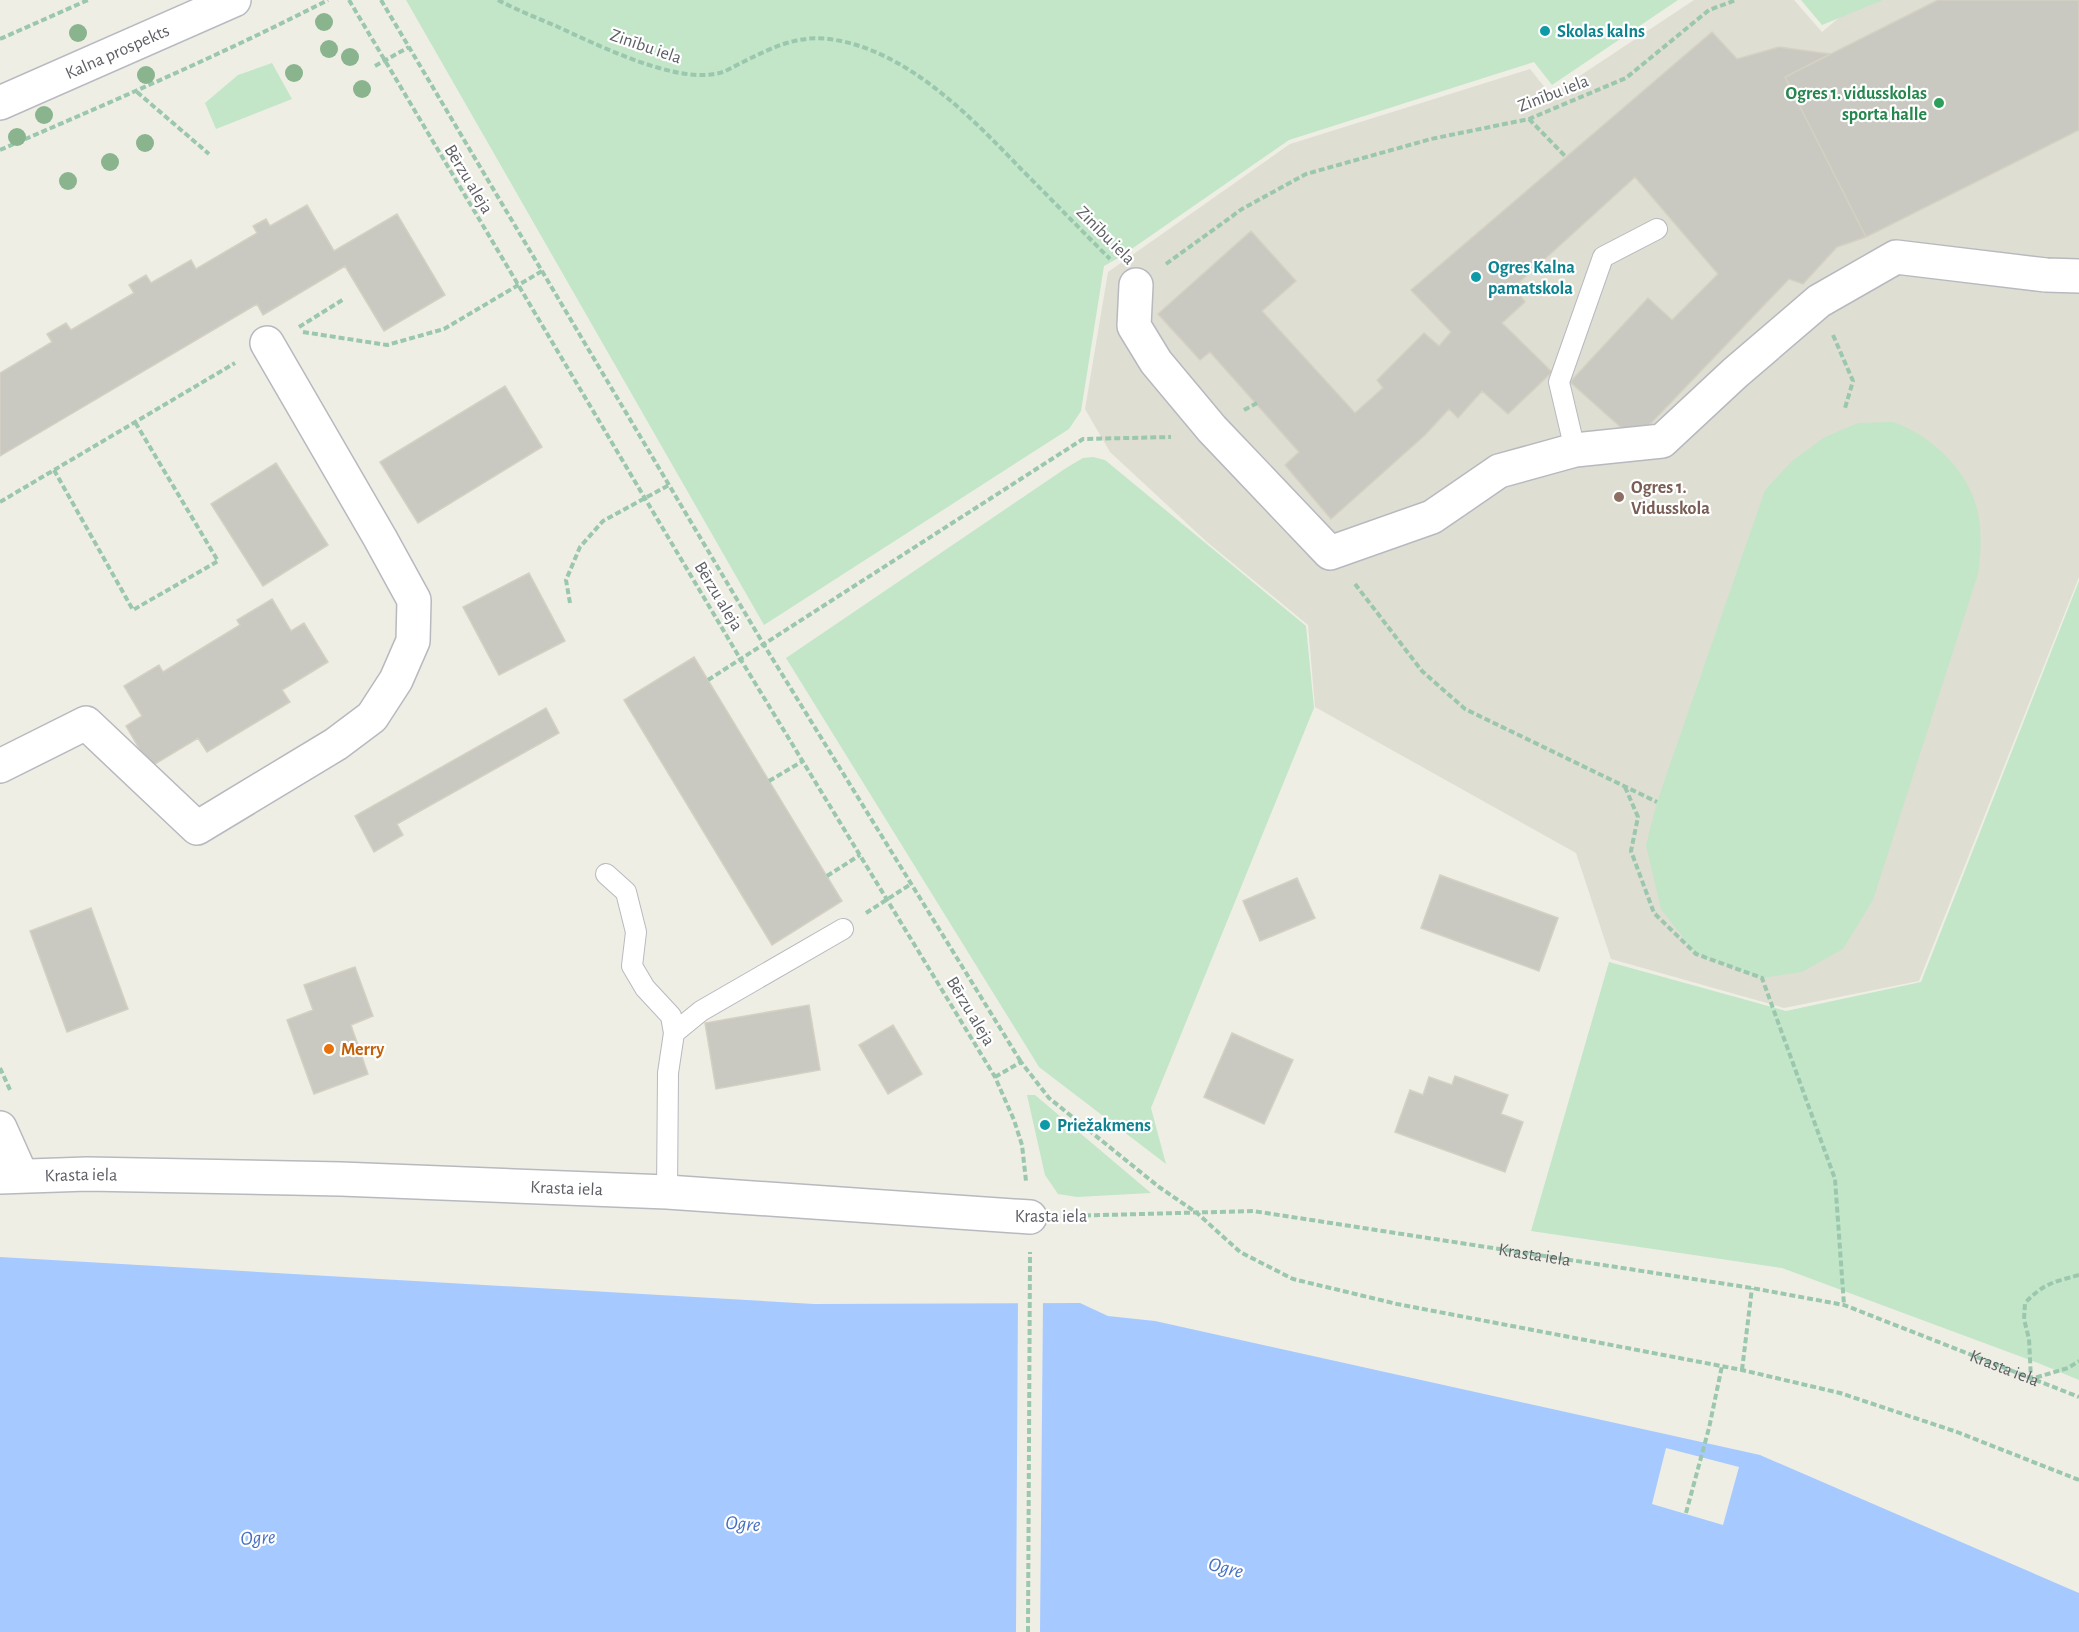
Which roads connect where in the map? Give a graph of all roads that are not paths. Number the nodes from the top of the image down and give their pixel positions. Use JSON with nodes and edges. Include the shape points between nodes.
{"nodes":[{"id":1,"x":234,"y":0,"type":"edge"},
{"id":2,"x":0,"y":103,"type":"edge"},
{"id":3,"x":1657,"y":229,"type":"dead end"},
{"id":4,"x":2079,"y":276,"type":"edge"},
{"id":5,"x":1136,"y":285,"type":"road end"},
{"id":6,"x":267,"y":343,"type":"road end"},
{"id":7,"x":1575,"y":450,"type":"junction"},
{"id":8,"x":0,"y":766,"type":"edge"},
{"id":9,"x":606,"y":874,"type":"dead end"},
{"id":10,"x":843,"y":929,"type":"road end"},
{"id":11,"x":674,"y":1033,"type":"junction"},
{"id":12,"x":0,"y":1128,"type":"edge"},
{"id":13,"x":10,"y":1176,"type":"edge"},
{"id":14,"x":667,"y":1192,"type":"junction"},
{"id":15,"x":1030,"y":1232,"type":"road end"}],
"edges":[{"from":1,"to":2,"type":"street","name":"Kalna prospekts"},
{"from":3,"to":7,"type":"lane","via":[[1602,257],[1559,382]]},
{"from":4,"to":7,"type":"street","via":[[1896,256],[1819,301],[1662,441]]},
{"from":5,"to":7,"type":"street","via":[[1134,326],[1156,362],[1212,429],[1330,552],[1432,517],[1499,471]]},
{"from":6,"to":8,"type":"street","via":[[414,600],[413,641],[396,680],[372,717],[336,744],[197,828],[87,723]]},
{"from":9,"to":11,"type":"lane","via":[[626,892],[636,932],[632,966],[645,988],[671,1016]]},
{"from":10,"to":11,"type":"lane","via":[[701,1011]]},
{"from":11,"to":14,"type":"lane","via":[[668,1073]]},
{"from":12,"to":13,"type":"street"},
{"from":13,"to":14,"type":"street","name":"Krasta iela","via":[[330,1179]]},
{"from":14,"to":15,"type":"street","name":"Krasta iela"}]}
